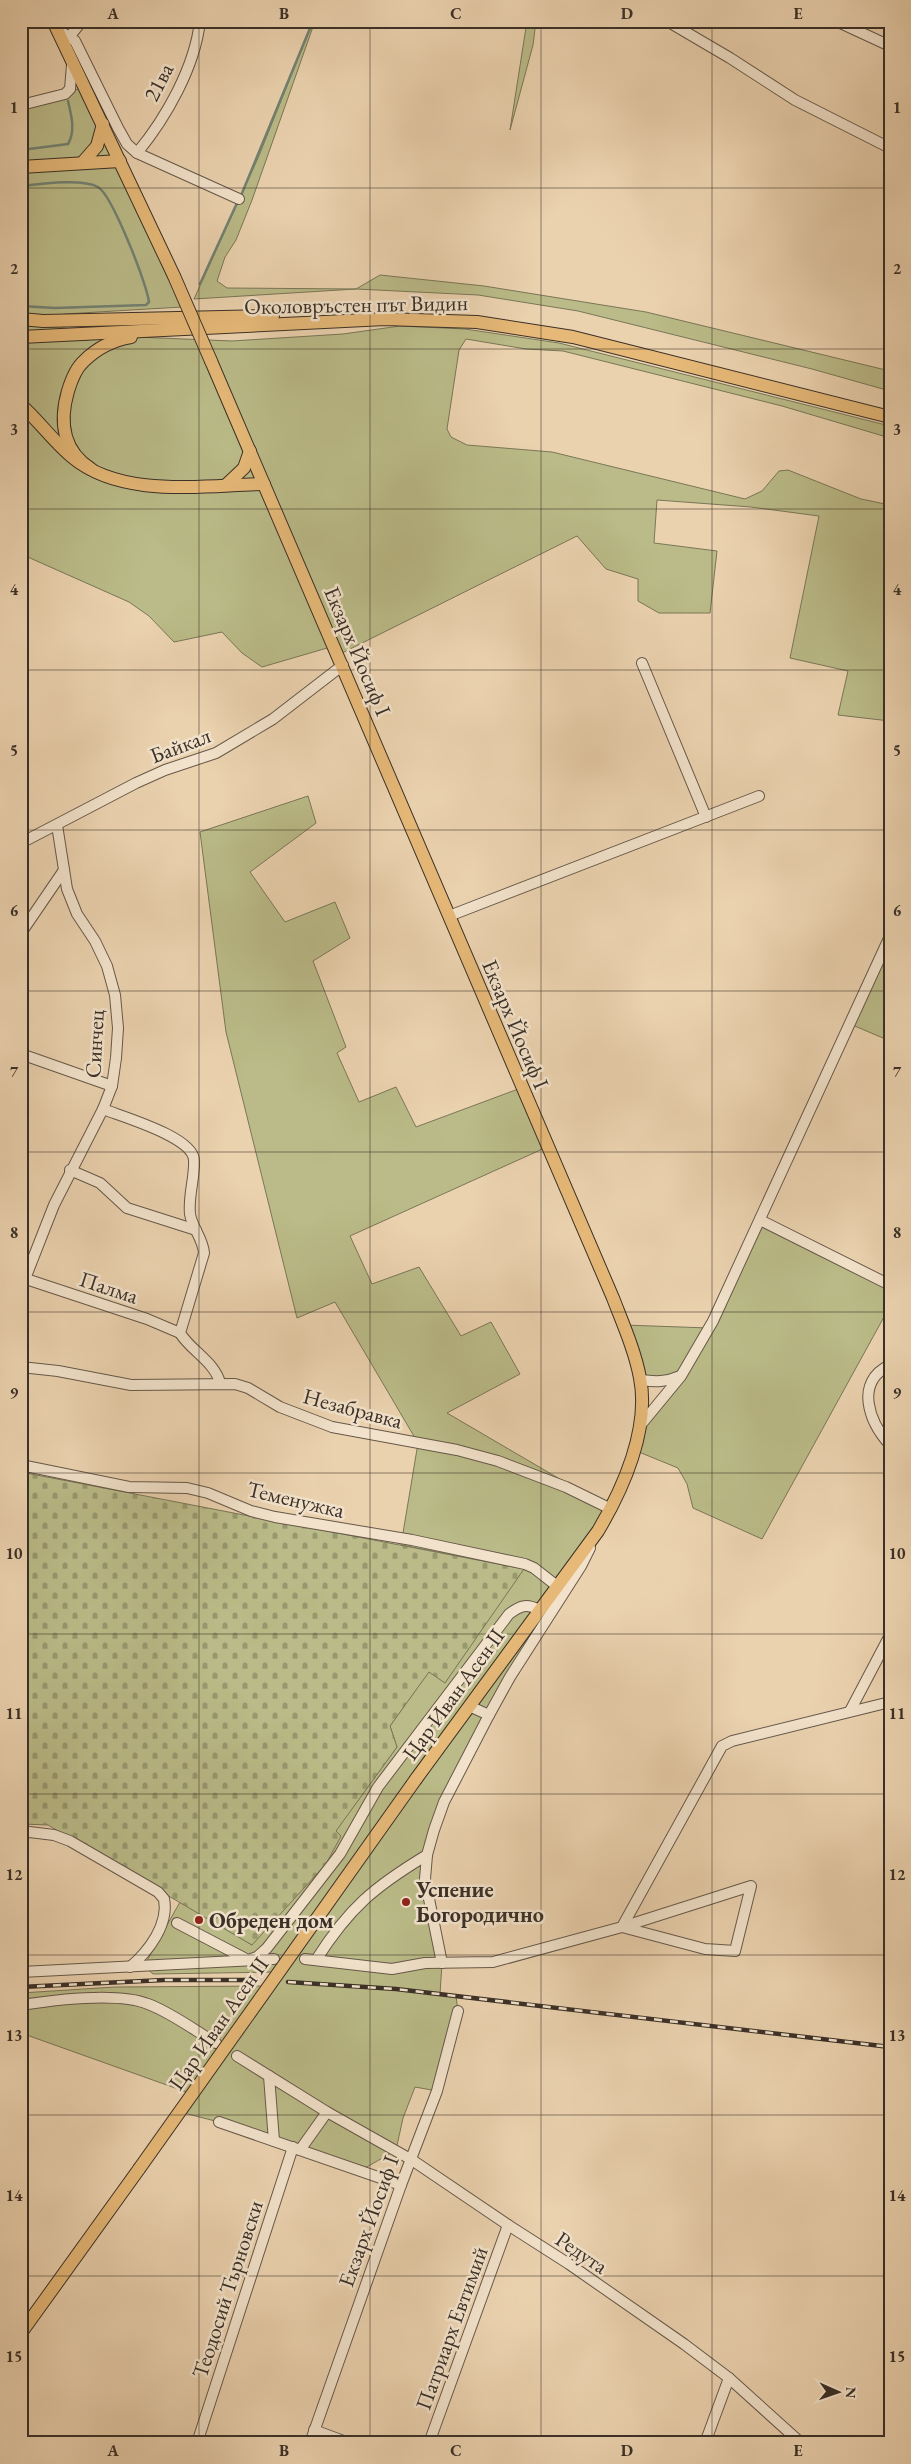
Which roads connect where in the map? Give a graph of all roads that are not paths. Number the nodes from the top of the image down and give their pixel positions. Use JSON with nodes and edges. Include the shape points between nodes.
{"nodes":[{"id":1,"x":82,"y":21,"type":"edge"},
{"id":2,"x":200,"y":21,"type":"edge"},
{"id":3,"x":667,"y":21,"type":"edge"},
{"id":4,"x":836,"y":21,"type":"edge"},
{"id":5,"x":55,"y":25,"type":"edge"},
{"id":6,"x":70,"y":36,"type":"junction"},
{"id":7,"x":890,"y":46,"type":"edge"},
{"id":8,"x":72,"y":59,"type":"junction"},
{"id":9,"x":21,"y":105,"type":"edge"},
{"id":10,"x":103,"y":124,"type":"junction"},
{"id":11,"x":890,"y":148,"type":"edge"},
{"id":12,"x":137,"y":153,"type":"junction"},
{"id":13,"x":120,"y":161,"type":"junction"},
{"id":14,"x":83,"y":162,"type":"junction"},
{"id":15,"x":21,"y":167,"type":"edge"},
{"id":16,"x":239,"y":199,"type":"dead end"},
{"id":17,"x":21,"y":319,"type":"edge"},
{"id":18,"x":385,"y":319,"type":"junction"},
{"id":19,"x":315,"y":322,"type":"junction"},
{"id":20,"x":21,"y":337,"type":"edge"},
{"id":21,"x":21,"y":404,"type":"edge"},
{"id":22,"x":890,"y":417,"type":"edge"},
{"id":23,"x":250,"y":451,"type":"junction"},
{"id":24,"x":91,"y":469,"type":"junction"},
{"id":25,"x":264,"y":484,"type":"junction"},
{"id":26,"x":226,"y":485,"type":"junction"},
{"id":27,"x":642,"y":663,"type":"dead end"},
{"id":28,"x":343,"y":665,"type":"junction"},
{"id":29,"x":759,"y":796,"type":"dead end"},
{"id":30,"x":706,"y":817,"type":"junction"},
{"id":31,"x":57,"y":825,"type":"junction"},
{"id":32,"x":21,"y":843,"type":"edge"},
{"id":33,"x":64,"y":870,"type":"junction"},
{"id":34,"x":449,"y":916,"type":"junction"},
{"id":35,"x":21,"y":933,"type":"edge"},
{"id":36,"x":890,"y":936,"type":"edge"},
{"id":37,"x":21,"y":1054,"type":"edge"},
{"id":38,"x":112,"y":1086,"type":"junction"},
{"id":39,"x":103,"y":1109,"type":"junction"},
{"id":40,"x":70,"y":1170,"type":"junction"},
{"id":41,"x":760,"y":1220,"type":"junction"},
{"id":42,"x":196,"y":1230,"type":"junction"},
{"id":43,"x":26,"y":1279,"type":"junction"},
{"id":44,"x":890,"y":1285,"type":"edge"},
{"id":45,"x":21,"y":1289,"type":"edge"},
{"id":46,"x":180,"y":1333,"type":"junction"},
{"id":47,"x":890,"y":1365,"type":"edge"},
{"id":48,"x":21,"y":1367,"type":"edge"},
{"id":49,"x":681,"y":1376,"type":"junction"},
{"id":50,"x":641,"y":1380,"type":"junction"},
{"id":51,"x":220,"y":1383,"type":"junction"},
{"id":52,"x":639,"y":1428,"type":"junction"},
{"id":53,"x":890,"y":1445,"type":"edge"},
{"id":54,"x":21,"y":1465,"type":"edge"},
{"id":55,"x":611,"y":1509,"type":"junction"},
{"id":56,"x":598,"y":1531,"type":"junction"},
{"id":57,"x":555,"y":1589,"type":"junction"},
{"id":58,"x":538,"y":1610,"type":"junction"},
{"id":59,"x":890,"y":1635,"type":"edge"},
{"id":60,"x":890,"y":1702,"type":"edge"},
{"id":61,"x":469,"y":1706,"type":"junction"},
{"id":62,"x":850,"y":1711,"type":"junction"},
{"id":63,"x":489,"y":1714,"type":"junction"},
{"id":64,"x":21,"y":1831,"type":"edge"},
{"id":65,"x":426,"y":1856,"type":"junction"},
{"id":66,"x":178,"y":1923,"type":"dead end"},
{"id":67,"x":622,"y":1927,"type":"junction"},
{"id":68,"x":274,"y":1959,"type":"dead end"},
{"id":69,"x":305,"y":1959,"type":"dead end"},
{"id":70,"x":248,"y":1960,"type":"junction"},
{"id":71,"x":316,"y":1960,"type":"junction"},
{"id":72,"x":442,"y":1963,"type":"junction"},
{"id":73,"x":130,"y":1966,"type":"junction"},
{"id":74,"x":21,"y":1972,"type":"edge"},
{"id":75,"x":21,"y":2006,"type":"edge"},
{"id":76,"x":458,"y":2010,"type":"dead end"},
{"id":77,"x":216,"y":2043,"type":"dead end"},
{"id":78,"x":237,"y":2056,"type":"dead end"},
{"id":79,"x":269,"y":2076,"type":"junction"},
{"id":80,"x":327,"y":2112,"type":"junction"},
{"id":81,"x":219,"y":2122,"type":"dead end"},
{"id":82,"x":274,"y":2141,"type":"junction"},
{"id":83,"x":296,"y":2148,"type":"junction"},
{"id":84,"x":412,"y":2160,"type":"junction"},
{"id":85,"x":401,"y":2185,"type":"junction"},
{"id":86,"x":508,"y":2225,"type":"junction"},
{"id":87,"x":21,"y":2333,"type":"edge"},
{"id":88,"x":729,"y":2378,"type":"junction"},
{"id":89,"x":314,"y":2430,"type":"junction"},
{"id":90,"x":197,"y":2443,"type":"edge"},
{"id":91,"x":310,"y":2443,"type":"edge"},
{"id":92,"x":349,"y":2443,"type":"edge"},
{"id":93,"x":429,"y":2443,"type":"edge"},
{"id":94,"x":705,"y":2443,"type":"edge"},
{"id":95,"x":801,"y":2443,"type":"edge"}],
"edges":[{"from":1,"to":6,"type":"street"},
{"from":2,"to":12,"type":"street","name":"21ва","via":[[194,53],[176,91]]},
{"from":3,"to":11,"type":"street","via":[[795,100]]},
{"from":4,"to":7,"type":"street"},
{"from":5,"to":6,"type":"street"},
{"from":5,"to":8,"type":"main road","name":"Екзарх Йосиф I"},
{"from":6,"to":12,"type":"street","via":[[80,48],[127,144]]},
{"from":8,"to":9,"type":"street","via":[[70,89],[65,94]]},
{"from":8,"to":10,"type":"main road","name":"Екзарх Йосиф I"},
{"from":10,"to":13,"type":"main road","name":"Екзарх Йосиф I"},
{"from":10,"to":14,"type":"main road","via":[[97,146]]},
{"from":12,"to":16,"type":"street"},
{"from":13,"to":14,"type":"main road"},
{"from":13,"to":23,"type":"main road","name":"Екзарх Йосиф I","bridge":true},
{"from":14,"to":15,"type":"main road"},
{"from":17,"to":18,"type":"main road","via":[[343,314]]},
{"from":18,"to":19,"type":"main road","name":"Околовръстен път Видин"},
{"from":18,"to":22,"type":"main road","name":"Околовръстен път Видин","via":[[478,322],[573,337]]},
{"from":19,"to":20,"type":"main road","name":"Околовръстен път Видин"},
{"from":19,"to":24,"type":"main road","via":[[289,329],[132,337],[100,348],[82,362],[70,382],[63,408],[63,430],[70,448],[80,462]]},
{"from":21,"to":24,"type":"main road","via":[[72,458]]},
{"from":23,"to":25,"type":"main road","name":"Екзарх Йосиф I"},
{"from":23,"to":26,"type":"main road","via":[[244,468]]},
{"from":24,"to":26,"type":"main road","via":[[130,484]]},
{"from":25,"to":26,"type":"main road"},
{"from":25,"to":28,"type":"main road","name":"Екзарх Йосиф I"},
{"from":27,"to":30,"type":"street"},
{"from":28,"to":31,"type":"street","name":"Байкал","via":[[273,719],[216,753],[136,783]]},
{"from":28,"to":34,"type":"main road","name":"Екзарх Йосиф I"},
{"from":29,"to":30,"type":"street"},
{"from":30,"to":34,"type":"street"},
{"from":31,"to":32,"type":"street","name":"Байкал"},
{"from":31,"to":33,"type":"street","name":"Синчец"},
{"from":33,"to":35,"type":"street"},
{"from":33,"to":38,"type":"street","name":"Синчец","via":[[70,897],[107,966],[115,995],[118,1028]]},
{"from":34,"to":50,"type":"main road","name":"Екзарх Йосиф I","via":[[613,1298]]},
{"from":36,"to":41,"type":"street"},
{"from":37,"to":38,"type":"street"},
{"from":38,"to":39,"type":"street","name":"Синчец"},
{"from":39,"to":40,"type":"street","name":"Синчец"},
{"from":39,"to":42,"type":"street","via":[[170,1135],[191,1149],[194,1158],[190,1213]]},
{"from":40,"to":42,"type":"street","via":[[100,1183],[127,1208]]},
{"from":40,"to":43,"type":"street","name":"Синчец"},
{"from":41,"to":44,"type":"street"},
{"from":41,"to":49,"type":"street","via":[[713,1321]]},
{"from":42,"to":46,"type":"street","via":[[204,1253]]},
{"from":43,"to":45,"type":"street","name":"Синчец"},
{"from":43,"to":46,"type":"street","name":"Палма"},
{"from":46,"to":51,"type":"street","via":[[214,1369]]},
{"from":47,"to":53,"type":"street","via":[[876,1375],[868,1397],[873,1423]]},
{"from":48,"to":51,"type":"street","name":"Незабравка","via":[[131,1384]]},
{"from":49,"to":50,"type":"street","via":[[669,1381]]},
{"from":49,"to":52,"type":"street"},
{"from":50,"to":52,"type":"main road","name":"Екзарх Йосиф I"},
{"from":51,"to":55,"type":"street","name":"Незабравка","via":[[248,1388],[280,1407],[332,1427],[498,1461],[566,1487]]},
{"from":52,"to":55,"type":"main road","name":"Екзарх Йосиф I","via":[[628,1469]]},
{"from":54,"to":57,"type":"street","name":"Теменужка","via":[[129,1487],[187,1488],[275,1517],[412,1540],[525,1564],[534,1568]]},
{"from":55,"to":56,"type":"main road","name":"Екзарх Йосиф I"},
{"from":56,"to":57,"type":"main road","name":"Екзарх Йосиф I"},
{"from":56,"to":63,"type":"street","name":"Екзарх Йосиф I","via":[[582,1566]]},
{"from":57,"to":58,"type":"main road","name":"Цар Иван Асен II"},
{"from":58,"to":61,"type":"main road","name":"Цар Иван Асен II"},
{"from":58,"to":70,"type":"street","via":[[526,1605],[509,1614],[378,1787],[340,1854],[266,1948]]},
{"from":59,"to":62,"type":"street"},
{"from":60,"to":62,"type":"street"},
{"from":61,"to":63,"type":"street"},
{"from":61,"to":87,"type":"main road","name":"Цар Иван Асен II","bridge":true},
{"from":62,"to":67,"type":"street","via":[[722,1746]]},
{"from":63,"to":65,"type":"street","name":"Екзарх Йосиф I","via":[[444,1802]]},
{"from":64,"to":73,"type":"street","via":[[54,1835],[70,1841],[164,1898],[157,1934],[143,1956]]},
{"from":65,"to":71,"type":"street","via":[[390,1877],[349,1913]]},
{"from":65,"to":72,"type":"street","name":"Екзарх Йосиф I","via":[[425,1879]]},
{"from":66,"to":70,"type":"street"},
{"from":67,"to":67,"type":"street","via":[[705,1949],[735,1951],[751,1886]]},
{"from":67,"to":72,"type":"street","via":[[493,1962]]},
{"from":68,"to":70,"type":"street"},
{"from":69,"to":71,"type":"street"},
{"from":70,"to":73,"type":"street"},
{"from":71,"to":72,"type":"street","via":[[392,1969]]},
{"from":73,"to":74,"type":"street"},
{"from":75,"to":77,"type":"street","via":[[73,1999],[134,2000],[148,2004]]},
{"from":76,"to":84,"type":"street","name":"Екзарх Йосиф I","via":[[437,2091]]},
{"from":78,"to":79,"type":"street","name":"Редута"},
{"from":79,"to":80,"type":"street","name":"Редута"},
{"from":79,"to":82,"type":"street"},
{"from":80,"to":83,"type":"street","name":"Теодосий Търновски"},
{"from":80,"to":84,"type":"street","name":"Редута"},
{"from":81,"to":82,"type":"street"},
{"from":82,"to":83,"type":"street"},
{"from":83,"to":85,"type":"street"},
{"from":83,"to":90,"type":"street","name":"Теодосий Търновски"},
{"from":84,"to":85,"type":"street","name":"Екзарх Йосиф I"},
{"from":84,"to":86,"type":"street","name":"Редута"},
{"from":85,"to":89,"type":"street","name":"Екзарх Йосиф I"},
{"from":86,"to":88,"type":"street","name":"Редута","via":[[569,2264]]},
{"from":86,"to":93,"type":"street","name":"Патриарх Евтимий"},
{"from":88,"to":94,"type":"street"},
{"from":88,"to":95,"type":"street","name":"Редута"},
{"from":89,"to":91,"type":"street","name":"Екзарх Йосиф I"},
{"from":89,"to":92,"type":"street"}]}
